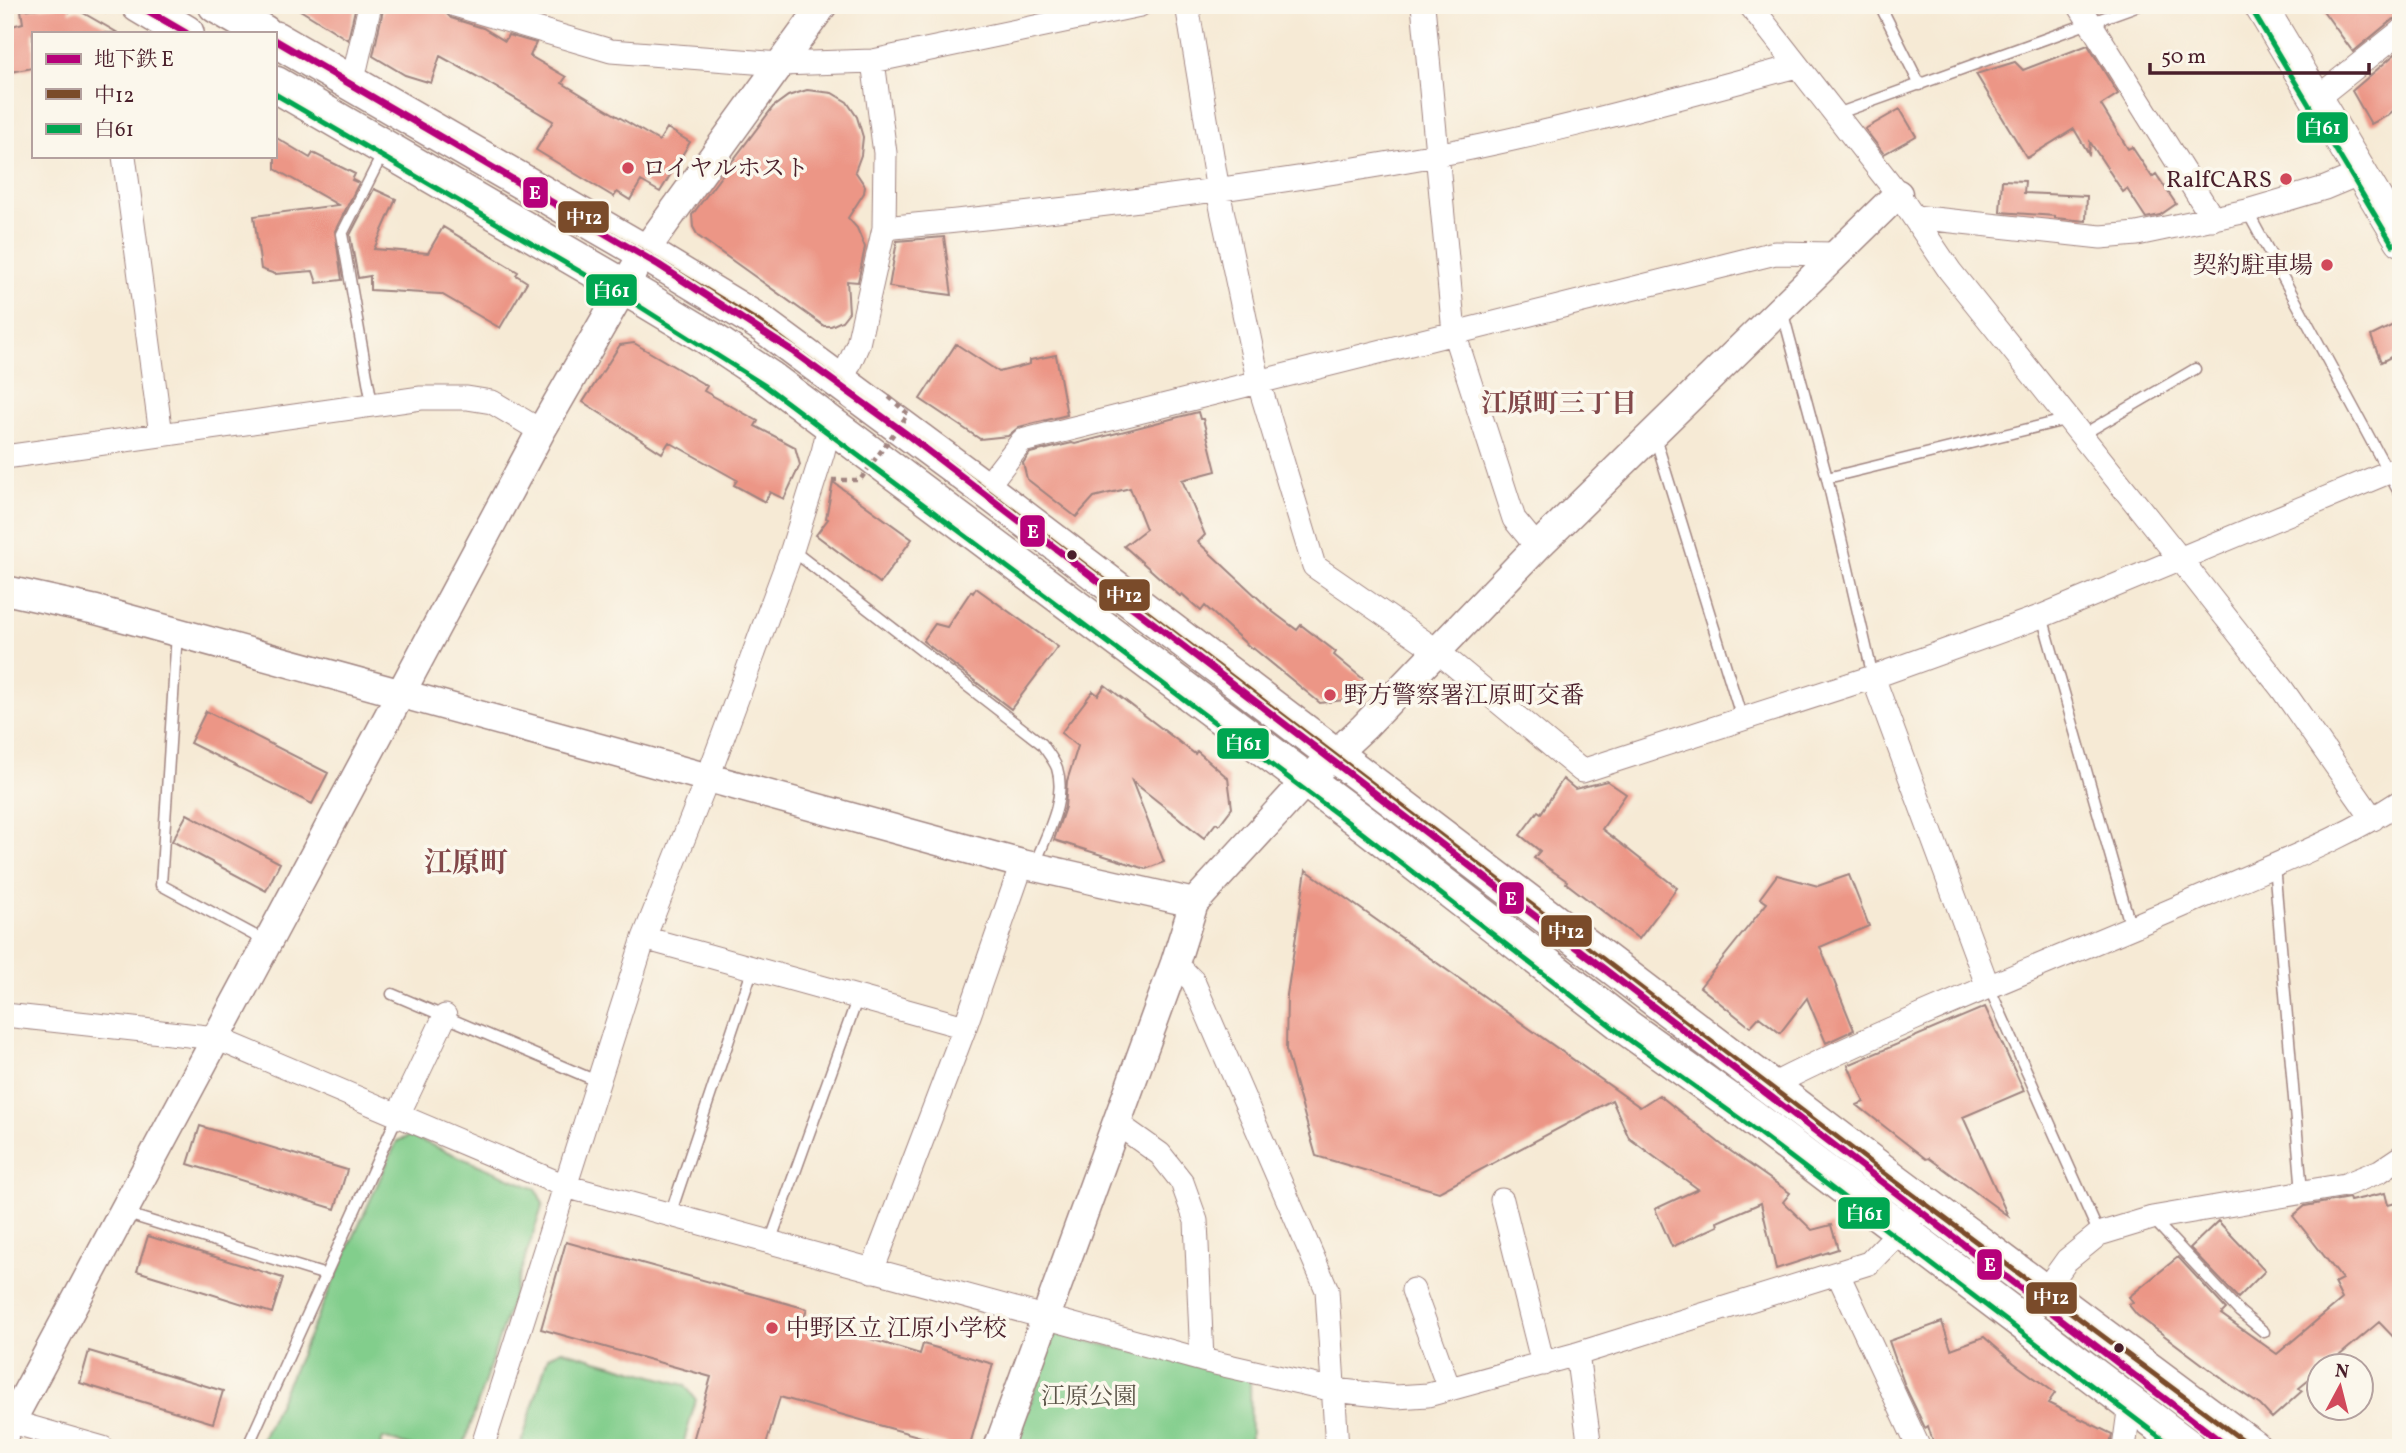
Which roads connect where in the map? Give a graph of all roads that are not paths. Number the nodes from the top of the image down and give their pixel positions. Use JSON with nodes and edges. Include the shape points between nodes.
{"nodes":[{"id":1,"x":216,"y":5,"type":"edge"},
{"id":2,"x":370,"y":5,"type":"edge"},
{"id":3,"x":455,"y":5,"type":"edge"},
{"id":4,"x":823,"y":5,"type":"edge"},
{"id":5,"x":1140,"y":5,"type":"edge"},
{"id":6,"x":1187,"y":5,"type":"edge"},
{"id":7,"x":1423,"y":5,"type":"edge"},
{"id":8,"x":1750,"y":5,"type":"edge"},
{"id":9,"x":1880,"y":5,"type":"edge"},
{"id":10,"x":2139,"y":5,"type":"edge"},
{"id":11,"x":2260,"y":5,"type":"edge"},
{"id":12,"x":2085,"y":15,"type":"edge"},
{"id":13,"x":148,"y":18,"type":"edge"},
{"id":14,"x":2401,"y":31,"type":"edge"},
{"id":15,"x":183,"y":32,"type":"edge"},
{"id":16,"x":262,"y":32,"type":"edge"},
{"id":17,"x":276,"y":40,"type":"edge"},
{"id":18,"x":873,"y":61,"type":"junction"},
{"id":19,"x":780,"y":64,"type":"junction"},
{"id":20,"x":1797,"y":66,"type":"junction"},
{"id":21,"x":352,"y":84,"type":"junction"},
{"id":22,"x":1920,"y":85,"type":"junction"},
{"id":23,"x":276,"y":86,"type":"edge"},
{"id":24,"x":2316,"y":98,"type":"junction"},
{"id":25,"x":1835,"y":115,"type":"junction"},
{"id":26,"x":386,"y":149,"type":"junction"},
{"id":27,"x":1438,"y":154,"type":"junction"},
{"id":28,"x":124,"y":158,"type":"edge"},
{"id":29,"x":2361,"y":173,"type":"junction"},
{"id":30,"x":1218,"y":191,"type":"junction"},
{"id":31,"x":1898,"y":194,"type":"junction"},
{"id":32,"x":2247,"y":211,"type":"junction"},
{"id":33,"x":1915,"y":217,"type":"junction"},
{"id":34,"x":2213,"y":219,"type":"junction"},
{"id":35,"x":884,"y":228,"type":"junction"},
{"id":36,"x":2401,"y":240,"type":"edge"},
{"id":37,"x":644,"y":252,"type":"junction"},
{"id":38,"x":1834,"y":254,"type":"junction"},
{"id":39,"x":622,"y":287,"type":"junction"},
{"id":40,"x":1782,"y":307,"type":"junction"},
{"id":41,"x":1454,"y":333,"type":"junction"},
{"id":42,"x":2195,"y":369,"type":"dead end"},
{"id":43,"x":841,"y":383,"type":"junction"},
{"id":44,"x":1259,"y":384,"type":"junction"},
{"id":45,"x":372,"y":404,"type":"junction"},
{"id":46,"x":830,"y":422,"type":"junction"},
{"id":47,"x":2075,"y":427,"type":"junction"},
{"id":48,"x":541,"y":431,"type":"junction"},
{"id":49,"x":161,"y":435,"type":"junction"},
{"id":50,"x":1654,"y":435,"type":"junction"},
{"id":51,"x":5,"y":457,"type":"edge"},
{"id":52,"x":2394,"y":470,"type":"edge"},
{"id":53,"x":1827,"y":478,"type":"junction"},
{"id":54,"x":985,"y":489,"type":"junction"},
{"id":55,"x":2401,"y":496,"type":"edge"},
{"id":56,"x":1537,"y":547,"type":"junction"},
{"id":57,"x":792,"y":551,"type":"junction"},
{"id":58,"x":2182,"y":559,"type":"junction"},
{"id":59,"x":5,"y":590,"type":"edge"},
{"id":60,"x":2042,"y":616,"type":"junction"},
{"id":61,"x":177,"y":633,"type":"junction"},
{"id":62,"x":1436,"y":650,"type":"junction"},
{"id":63,"x":1873,"y":677,"type":"junction"},
{"id":64,"x":401,"y":695,"type":"junction"},
{"id":65,"x":1742,"y":719,"type":"junction"},
{"id":66,"x":1335,"y":753,"type":"junction"},
{"id":67,"x":708,"y":777,"type":"junction"},
{"id":68,"x":1306,"y":780,"type":"junction"},
{"id":69,"x":2401,"y":801,"type":"edge"},
{"id":70,"x":2373,"y":819,"type":"junction"},
{"id":71,"x":1028,"y":865,"type":"junction"},
{"id":72,"x":2274,"y":865,"type":"junction"},
{"id":73,"x":1194,"y":903,"type":"junction"},
{"id":74,"x":2131,"y":928,"type":"junction"},
{"id":75,"x":644,"y":938,"type":"junction"},
{"id":76,"x":267,"y":943,"type":"junction"},
{"id":77,"x":1175,"y":963,"type":"junction"},
{"id":78,"x":752,"y":968,"type":"junction"},
{"id":79,"x":1989,"y":987,"type":"junction"},
{"id":80,"x":391,"y":994,"type":"dead end"},
{"id":81,"x":858,"y":998,"type":"junction"},
{"id":82,"x":5,"y":1015,"type":"edge"},
{"id":83,"x":444,"y":1016,"type":"junction"},
{"id":84,"x":965,"y":1027,"type":"junction"},
{"id":85,"x":216,"y":1038,"type":"junction"},
{"id":86,"x":599,"y":1082,"type":"junction"},
{"id":87,"x":1770,"y":1086,"type":"junction"},
{"id":88,"x":397,"y":1116,"type":"junction"},
{"id":89,"x":1115,"y":1122,"type":"junction"},
{"id":90,"x":2401,"y":1157,"type":"edge"},
{"id":91,"x":565,"y":1186,"type":"junction"},
{"id":92,"x":2302,"y":1192,"type":"junction"},
{"id":93,"x":1502,"y":1199,"type":"dead end"},
{"id":94,"x":1924,"y":1202,"type":"junction"},
{"id":95,"x":124,"y":1212,"type":"junction"},
{"id":96,"x":670,"y":1215,"type":"junction"},
{"id":97,"x":2152,"y":1218,"type":"junction"},
{"id":98,"x":1901,"y":1230,"type":"junction"},
{"id":99,"x":2099,"y":1234,"type":"junction"},
{"id":100,"x":770,"y":1242,"type":"junction"},
{"id":101,"x":872,"y":1271,"type":"junction"},
{"id":102,"x":1838,"y":1273,"type":"junction"},
{"id":103,"x":326,"y":1275,"type":"junction"},
{"id":104,"x":1413,"y":1290,"type":"dead end"},
{"id":105,"x":2044,"y":1292,"type":"junction"},
{"id":106,"x":1047,"y":1317,"type":"junction"},
{"id":107,"x":2264,"y":1332,"type":"dead end"},
{"id":108,"x":1577,"y":1354,"type":"junction"},
{"id":109,"x":1202,"y":1360,"type":"junction"},
{"id":110,"x":1543,"y":1364,"type":"junction"},
{"id":111,"x":1449,"y":1389,"type":"junction"},
{"id":112,"x":1334,"y":1390,"type":"junction"},
{"id":113,"x":2130,"y":1404,"type":"junction"},
{"id":114,"x":7,"y":1425,"type":"edge"},
{"id":115,"x":103,"y":1448,"type":"edge"},
{"id":116,"x":247,"y":1448,"type":"edge"},
{"id":117,"x":482,"y":1448,"type":"edge"},
{"id":118,"x":998,"y":1448,"type":"edge"},
{"id":119,"x":1338,"y":1448,"type":"edge"},
{"id":120,"x":1590,"y":1448,"type":"edge"},
{"id":121,"x":1919,"y":1448,"type":"edge"},
{"id":122,"x":2124,"y":1448,"type":"edge"},
{"id":123,"x":2189,"y":1448,"type":"edge"},
{"id":124,"x":2253,"y":1448,"type":"edge"}],
"edges":[{"from":1,"to":16,"type":"main road"},
{"from":2,"to":21,"type":"street"},
{"from":3,"to":19,"type":"street","via":[[611,51]]},
{"from":4,"to":19,"type":"street"},
{"from":5,"to":18,"type":"street"},
{"from":6,"to":30,"type":"street"},
{"from":7,"to":27,"type":"street"},
{"from":8,"to":20,"type":"street"},
{"from":9,"to":22,"type":"lane"},
{"from":10,"to":12,"type":"lane"},
{"from":11,"to":24,"type":"main road"},
{"from":12,"to":22,"type":"lane"},
{"from":12,"to":34,"type":"street"},
{"from":13,"to":15,"type":"main road"},
{"from":14,"to":24,"type":"street"},
{"from":17,"to":21,"type":"main road"},
{"from":18,"to":19,"type":"street"},
{"from":18,"to":35,"type":"street","via":[[885,153]]},
{"from":19,"to":37,"type":"street"},
{"from":20,"to":25,"type":"street"},
{"from":20,"to":27,"type":"street","via":[[1602,119]]},
{"from":21,"to":37,"type":"main road"},
{"from":22,"to":25,"type":"lane"},
{"from":23,"to":26,"type":"main road"},
{"from":24,"to":29,"type":"main road"},
{"from":25,"to":31,"type":"street"},
{"from":26,"to":39,"type":"main road"},
{"from":26,"to":45,"type":"lane","via":[[342,233]]},
{"from":27,"to":30,"type":"street"},
{"from":27,"to":41,"type":"street"},
{"from":28,"to":49,"type":"street"},
{"from":29,"to":32,"type":"street"},
{"from":29,"to":36,"type":"main road"},
{"from":30,"to":35,"type":"street"},
{"from":30,"to":44,"type":"street"},
{"from":31,"to":33,"type":"street"},
{"from":31,"to":38,"type":"street"},
{"from":32,"to":34,"type":"street"},
{"from":32,"to":52,"type":"lane"},
{"from":33,"to":34,"type":"street","via":[[2101,237]]},
{"from":33,"to":47,"type":"street","via":[[1950,271]]},
{"from":35,"to":43,"type":"street","via":[[858,344]]},
{"from":37,"to":39,"type":"street"},
{"from":37,"to":43,"type":"main road","via":[[759,322]]},
{"from":38,"to":40,"type":"street"},
{"from":38,"to":41,"type":"street","via":[[1775,253]]},
{"from":39,"to":46,"type":"main road","via":[[706,336]]},
{"from":39,"to":48,"type":"street"},
{"from":40,"to":50,"type":"street"},
{"from":40,"to":53,"type":"lane"},
{"from":41,"to":44,"type":"street"},
{"from":41,"to":56,"type":"street","via":[[1514,519]]},
{"from":42,"to":47,"type":"lane"},
{"from":43,"to":54,"type":"main road"},
{"from":44,"to":54,"type":"street","via":[[1022,441]]},
{"from":44,"to":62,"type":"street","via":[[1314,566]]},
{"from":45,"to":48,"type":"street","via":[[467,398],[492,402]]},
{"from":45,"to":49,"type":"street"},
{"from":46,"to":57,"type":"street"},
{"from":46,"to":68,"type":"main road"},
{"from":47,"to":53,"type":"lane"},
{"from":47,"to":58,"type":"street"},
{"from":48,"to":64,"type":"street"},
{"from":49,"to":51,"type":"street"},
{"from":50,"to":56,"type":"street"},
{"from":50,"to":65,"type":"lane"},
{"from":52,"to":55,"type":"lane"},
{"from":52,"to":58,"type":"street"},
{"from":53,"to":63,"type":"lane"},
{"from":54,"to":66,"type":"main road"},
{"from":56,"to":62,"type":"street"},
{"from":57,"to":67,"type":"street"},
{"from":57,"to":71,"type":"lane","via":[[1042,744],[1056,766],[1060,788],[1056,811]]},
{"from":58,"to":60,"type":"street"},
{"from":58,"to":70,"type":"street","via":[[2282,688]]},
{"from":59,"to":61,"type":"street"},
{"from":60,"to":63,"type":"street"},
{"from":60,"to":74,"type":"lane"},
{"from":61,"to":64,"type":"street"},
{"from":61,"to":76,"type":"lane","via":[[161,885]]},
{"from":62,"to":65,"type":"street","via":[[1582,771]]},
{"from":62,"to":66,"type":"street"},
{"from":63,"to":65,"type":"street"},
{"from":63,"to":79,"type":"street"},
{"from":64,"to":67,"type":"street"},
{"from":64,"to":76,"type":"street"},
{"from":66,"to":68,"type":"street"},
{"from":66,"to":87,"type":"main road"},
{"from":67,"to":71,"type":"street"},
{"from":67,"to":75,"type":"street"},
{"from":68,"to":73,"type":"street"},
{"from":68,"to":98,"type":"main road","via":[[1629,1029]]},
{"from":69,"to":70,"type":"street"},
{"from":70,"to":72,"type":"street"},
{"from":71,"to":73,"type":"street"},
{"from":71,"to":84,"type":"street"},
{"from":72,"to":74,"type":"street"},
{"from":72,"to":92,"type":"lane"},
{"from":73,"to":77,"type":"street"},
{"from":74,"to":79,"type":"street"},
{"from":75,"to":78,"type":"street"},
{"from":75,"to":86,"type":"street"},
{"from":76,"to":85,"type":"street"},
{"from":77,"to":89,"type":"street"},
{"from":77,"to":112,"type":"street","via":[[1193,981],[1327,1290]]},
{"from":78,"to":81,"type":"street"},
{"from":78,"to":96,"type":"lane"},
{"from":79,"to":87,"type":"street"},
{"from":79,"to":99,"type":"lane"},
{"from":80,"to":83,"type":"lane"},
{"from":81,"to":84,"type":"street"},
{"from":81,"to":100,"type":"lane"},
{"from":82,"to":85,"type":"street"},
{"from":83,"to":86,"type":"lane"},
{"from":83,"to":88,"type":"street"},
{"from":84,"to":101,"type":"street"},
{"from":85,"to":88,"type":"street"},
{"from":85,"to":95,"type":"street"},
{"from":86,"to":91,"type":"street"},
{"from":87,"to":94,"type":"main road"},
{"from":88,"to":91,"type":"street"},
{"from":88,"to":103,"type":"lane"},
{"from":89,"to":106,"type":"street"},
{"from":89,"to":109,"type":"street","via":[[1160,1154],[1182,1182],[1196,1221]]},
{"from":90,"to":92,"type":"street","via":[[2345,1185]]},
{"from":91,"to":96,"type":"street"},
{"from":91,"to":117,"type":"street"},
{"from":92,"to":97,"type":"street"},
{"from":93,"to":110,"type":"street"},
{"from":94,"to":98,"type":"street"},
{"from":94,"to":105,"type":"main road"},
{"from":95,"to":103,"type":"lane"},
{"from":95,"to":114,"type":"street"},
{"from":96,"to":100,"type":"street"},
{"from":97,"to":99,"type":"street"},
{"from":97,"to":107,"type":"lane"},
{"from":98,"to":102,"type":"street","via":[[1869,1263]]},
{"from":98,"to":113,"type":"main road"},
{"from":99,"to":105,"type":"street","via":[[2067,1260]]},
{"from":100,"to":101,"type":"street"},
{"from":101,"to":106,"type":"street"},
{"from":102,"to":108,"type":"street"},
{"from":102,"to":121,"type":"street"},
{"from":103,"to":116,"type":"lane"},
{"from":104,"to":111,"type":"street"},
{"from":105,"to":124,"type":"main road"},
{"from":106,"to":109,"type":"street"},
{"from":106,"to":118,"type":"street"},
{"from":108,"to":110,"type":"street"},
{"from":108,"to":120,"type":"street"},
{"from":109,"to":112,"type":"street"},
{"from":110,"to":111,"type":"street"},
{"from":111,"to":112,"type":"street","via":[[1396,1397]]},
{"from":112,"to":119,"type":"street"},
{"from":113,"to":122,"type":"street"},
{"from":113,"to":123,"type":"main road"},
{"from":114,"to":115,"type":"street"}]}
